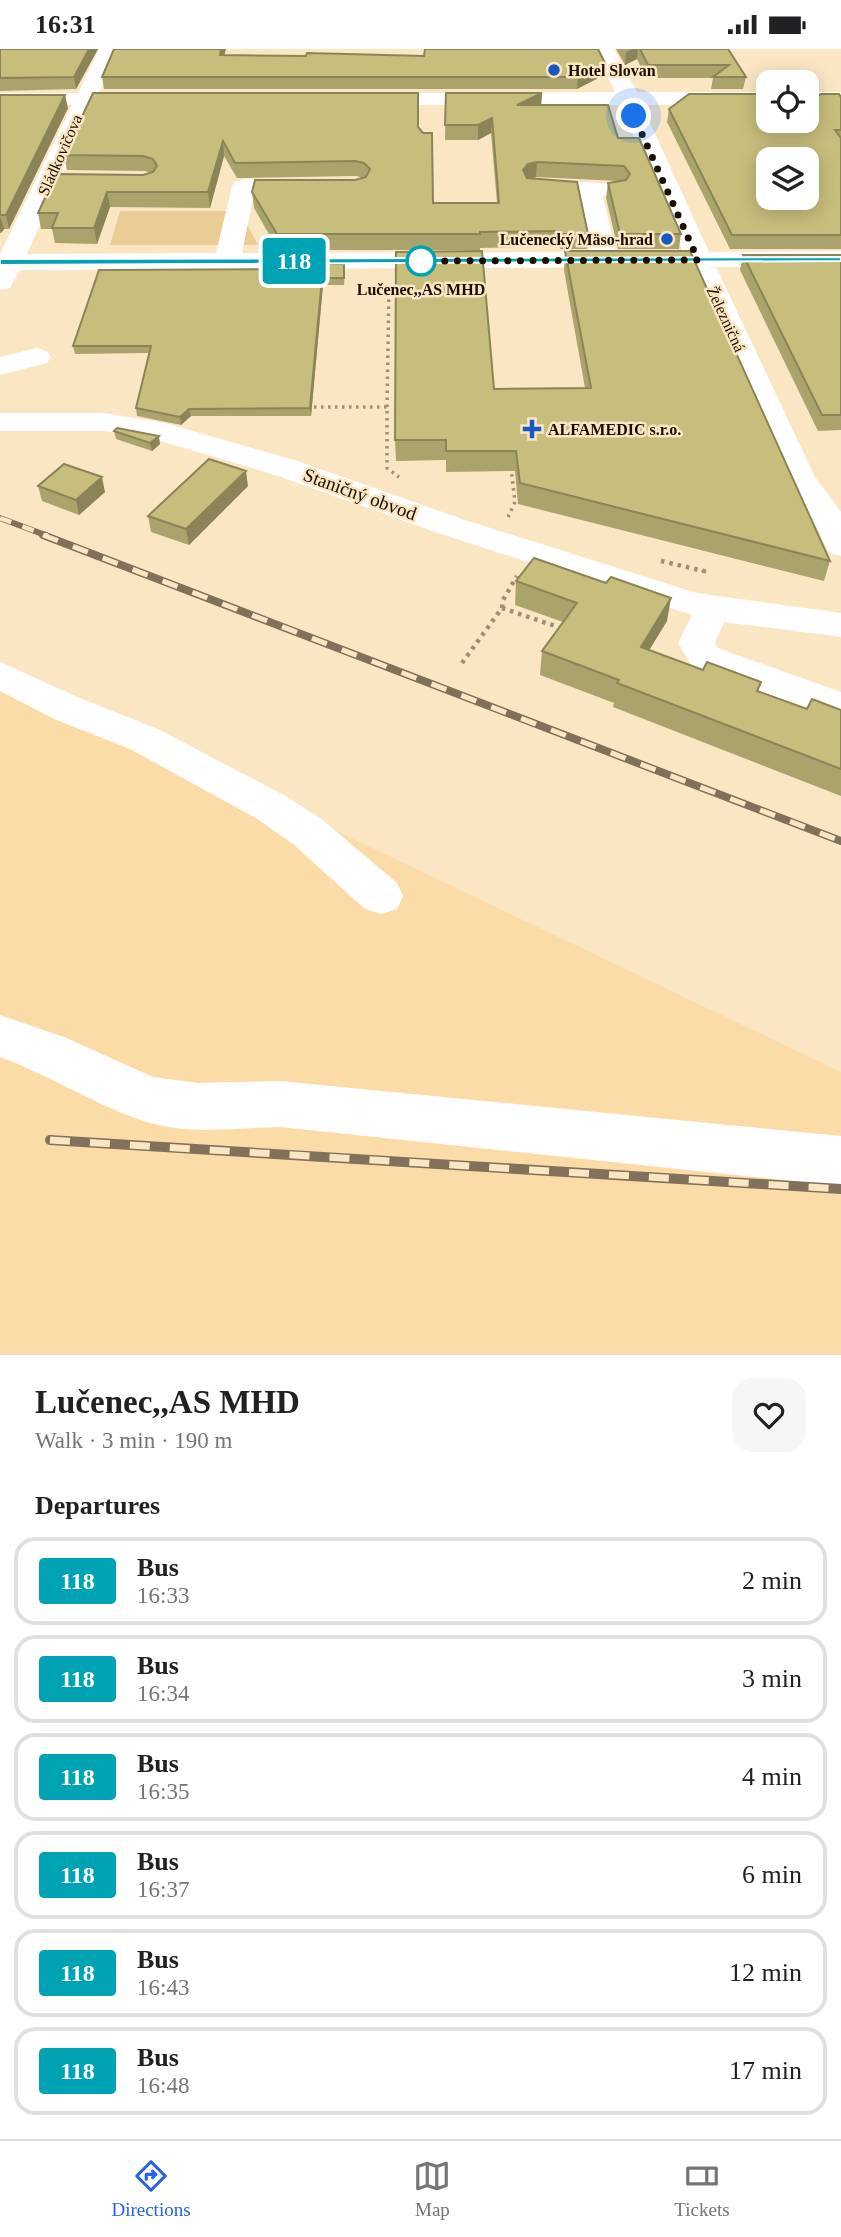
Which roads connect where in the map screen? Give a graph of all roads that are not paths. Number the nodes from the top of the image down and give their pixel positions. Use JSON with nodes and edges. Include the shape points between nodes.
{"nodes":[{"id":1,"x":109,"y":49,"type":"edge"},
{"id":2,"x":604,"y":49,"type":"edge"},
{"id":3,"x":841,"y":97,"type":"edge"},
{"id":4,"x":756,"y":98,"type":"edge"},
{"id":5,"x":819,"y":98,"type":"edge"},
{"id":6,"x":0,"y":99,"type":"edge"},
{"id":7,"x":85,"y":99,"type":"junction"},
{"id":8,"x":168,"y":99,"type":"edge"},
{"id":9,"x":348,"y":99,"type":"edge"},
{"id":10,"x":629,"y":99,"type":"junction"},
{"id":11,"x":49,"y":180,"type":"junction"},
{"id":12,"x":77,"y":180,"type":"edge"},
{"id":13,"x":328,"y":186,"type":"edge"},
{"id":14,"x":536,"y":187,"type":"edge"},
{"id":15,"x":605,"y":260,"type":"junction"},
{"id":16,"x":698,"y":260,"type":"junction"},
{"id":17,"x":841,"y":260,"type":"edge"},
{"id":18,"x":227,"y":261,"type":"junction"},
{"id":19,"x":4,"y":269,"type":"edge"},
{"id":20,"x":37,"y":356,"type":"dead end"},
{"id":21,"x":0,"y":366,"type":"edge"},
{"id":22,"x":0,"y":422,"type":"edge"},
{"id":23,"x":829,"y":502,"type":"edge"},
{"id":24,"x":841,"y":545,"type":"edge"},
{"id":25,"x":713,"y":608,"type":"junction"},
{"id":26,"x":841,"y":625,"type":"edge"},
{"id":27,"x":0,"y":675,"type":"edge"},
{"id":28,"x":841,"y":707,"type":"edge"},
{"id":29,"x":381,"y":896,"type":"dead end"},
{"id":30,"x":0,"y":1036,"type":"edge"},
{"id":31,"x":841,"y":1161,"type":"edge"}],
"edges":[{"from":1,"to":7,"type":"street","name":"Sládkovičova"},
{"from":2,"to":10,"type":"street","name":"Železničná"},
{"from":3,"to":5,"type":"street"},
{"from":4,"to":10,"type":"street"},
{"from":6,"to":7,"type":"street"},
{"from":7,"to":8,"type":"street"},
{"from":7,"to":11,"type":"street","name":"Sládkovičova"},
{"from":9,"to":10,"type":"street","via":[[431,107]]},
{"from":10,"to":16,"type":"street","name":"Železničná"},
{"from":11,"to":12,"type":"street"},
{"from":11,"to":19,"type":"street","name":"Sládkovičova"},
{"from":13,"to":18,"type":"street","via":[[244,186]]},
{"from":14,"to":15,"type":"street","via":[[601,189]]},
{"from":15,"to":16,"type":"street"},
{"from":15,"to":18,"type":"street"},
{"from":16,"to":17,"type":"street"},
{"from":16,"to":23,"type":"street","name":"Železničná","via":[[800,479]]},
{"from":18,"to":19,"type":"street"},
{"from":20,"to":21,"type":"street"},
{"from":22,"to":25,"type":"street","name":"Staničný obvod","via":[[105,422],[148,427]]},
{"from":23,"to":24,"type":"street","name":"Železničná"},
{"from":25,"to":26,"type":"street","name":"Staničný obvod"},
{"from":25,"to":28,"type":"street","via":[[696,643],[705,657]]},
{"from":27,"to":29,"type":"street","via":[[144,739],[262,803],[309,833]]},
{"from":30,"to":31,"type":"street","via":[[47,1052],[149,1100],[198,1106],[280,1104]]}]}
